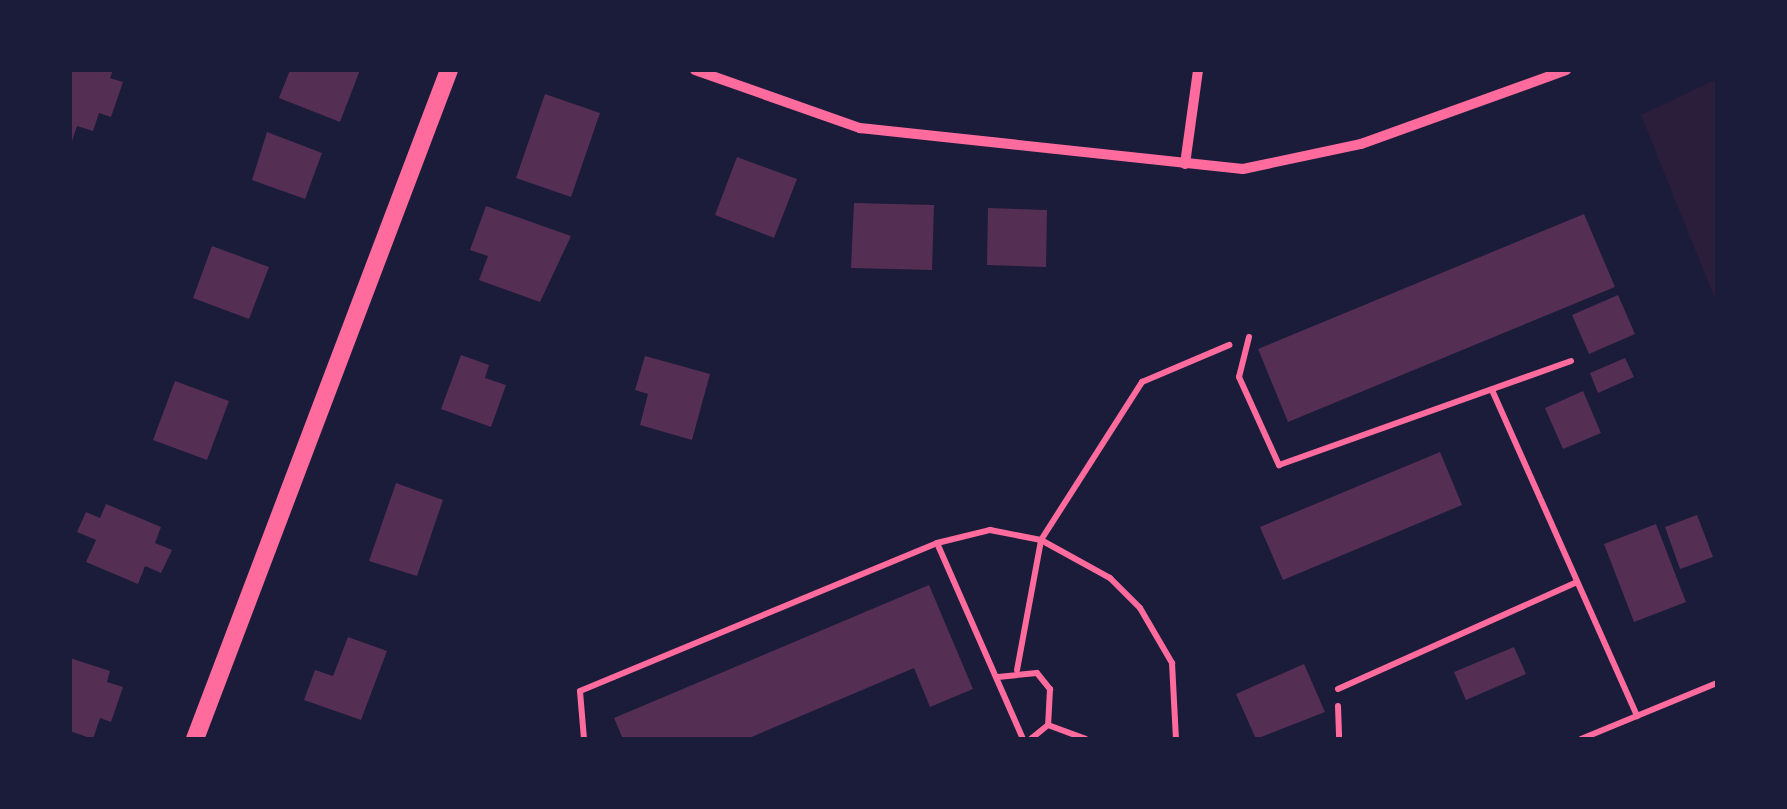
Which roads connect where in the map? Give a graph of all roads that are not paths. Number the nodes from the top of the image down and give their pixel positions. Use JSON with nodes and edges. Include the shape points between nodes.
{"nodes":[{"id":1,"x":450,"y":70,"type":"edge"},
{"id":2,"x":694,"y":70,"type":"edge"},
{"id":3,"x":1198,"y":70,"type":"edge"},
{"id":4,"x":1566,"y":70,"type":"edge"},
{"id":5,"x":1185,"y":164,"type":"junction"},
{"id":6,"x":1248,"y":337,"type":"road end"},
{"id":7,"x":1571,"y":361,"type":"dead end"},
{"id":8,"x":1492,"y":390,"type":"junction"},
{"id":9,"x":1577,"y":582,"type":"junction"},
{"id":10,"x":1717,"y":683,"type":"edge"},
{"id":11,"x":1338,"y":689,"type":"road end"},
{"id":12,"x":1636,"y":716,"type":"junction"},
{"id":13,"x":195,"y":739,"type":"edge"},
{"id":14,"x":1580,"y":739,"type":"edge"}],
"edges":[{"from":1,"to":13,"type":"street"},
{"from":2,"to":5,"type":"street","via":[[860,128]]},
{"from":3,"to":5,"type":"street"},
{"from":4,"to":5,"type":"street","via":[[1361,144],[1243,168]]},
{"from":6,"to":8,"type":"lane","via":[[1239,377],[1279,465]]},
{"from":7,"to":8,"type":"lane"},
{"from":8,"to":9,"type":"lane"},
{"from":9,"to":11,"type":"lane"},
{"from":9,"to":12,"type":"lane"},
{"from":10,"to":12,"type":"lane"},
{"from":12,"to":14,"type":"lane"}]}
